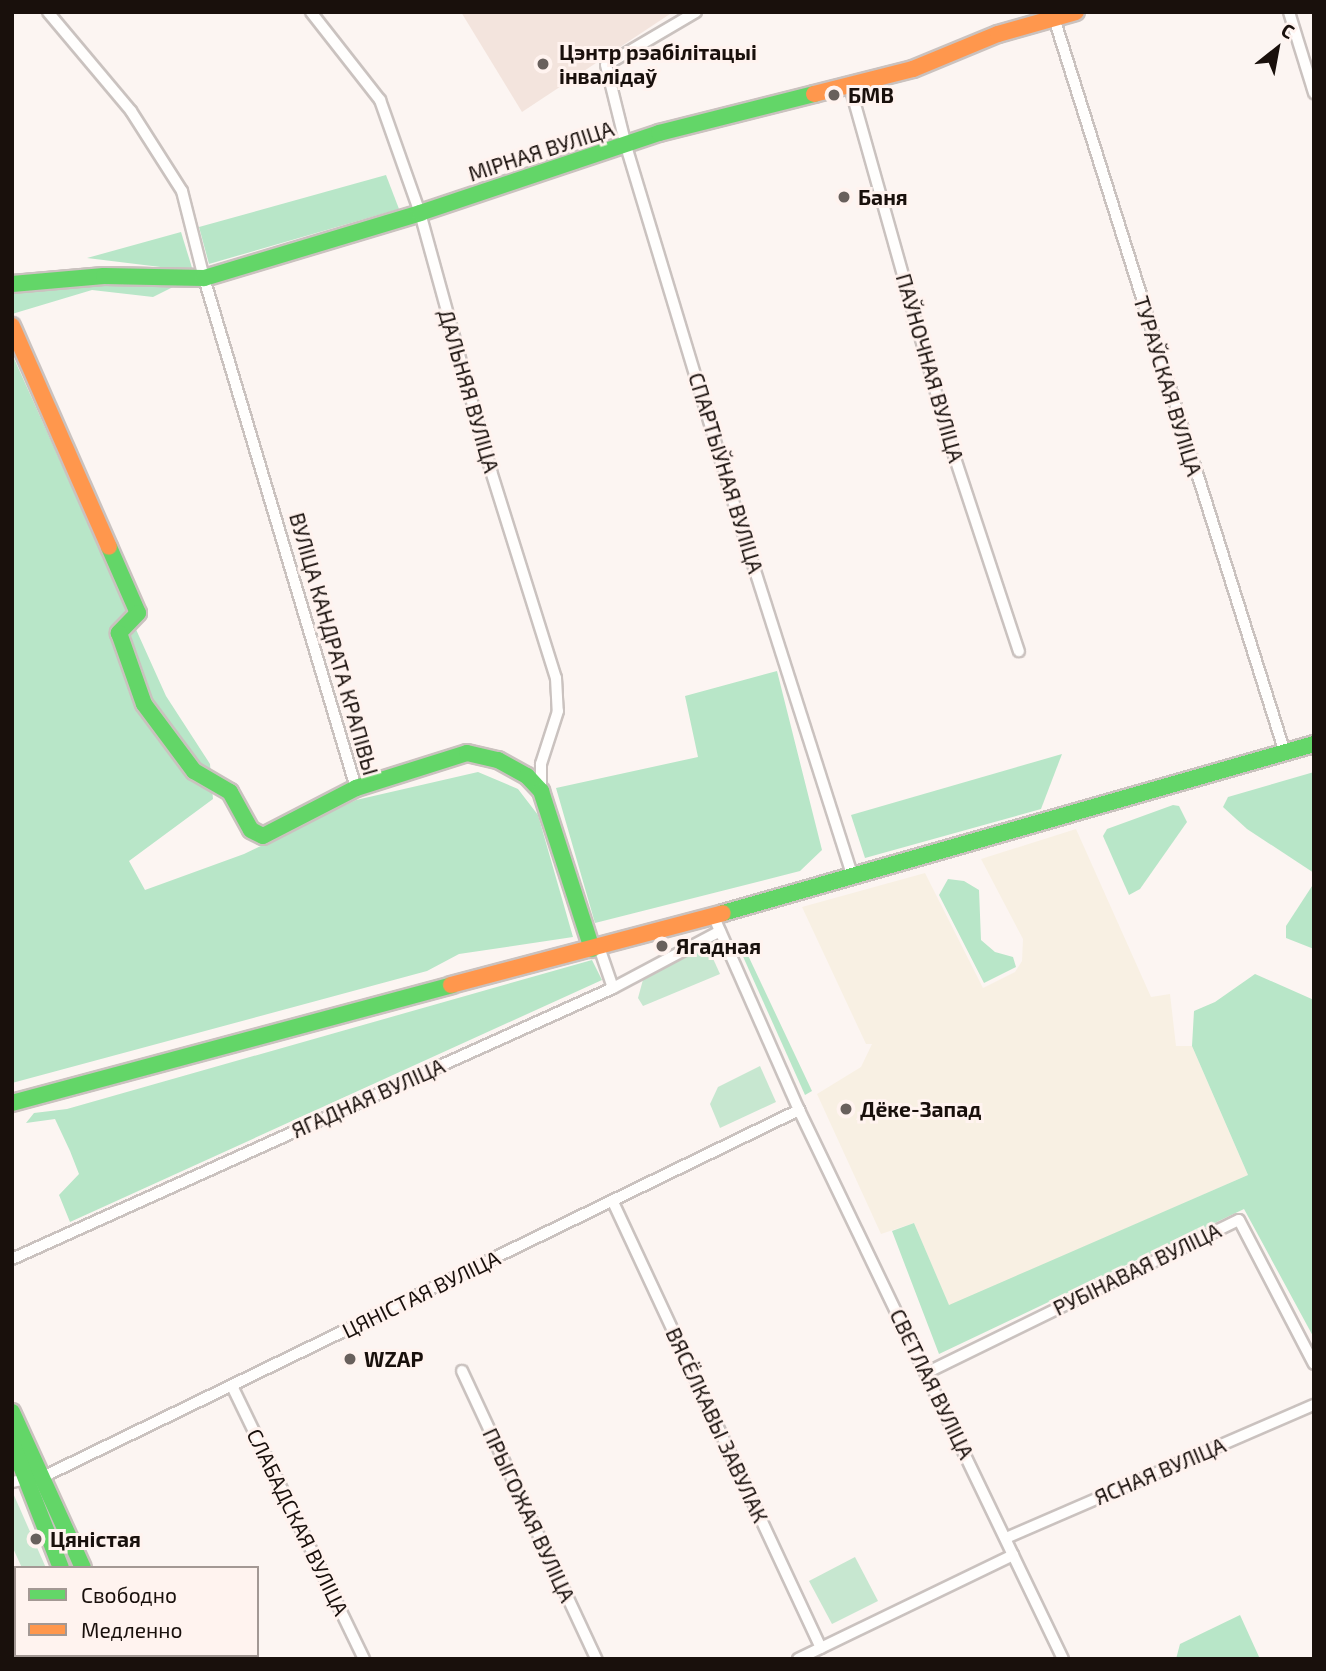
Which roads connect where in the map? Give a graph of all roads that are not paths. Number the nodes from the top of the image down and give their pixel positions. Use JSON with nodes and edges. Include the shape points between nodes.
{"nodes":[{"id":1,"x":48,"y":12,"type":"edge"},
{"id":2,"x":311,"y":12,"type":"edge"},
{"id":3,"x":696,"y":12,"type":"edge"},
{"id":4,"x":1076,"y":12,"type":"edge"},
{"id":5,"x":1289,"y":12,"type":"edge"},
{"id":6,"x":1054,"y":18,"type":"junction"},
{"id":7,"x":849,"y":83,"type":"junction"},
{"id":8,"x":1314,"y":93,"type":"edge"},
{"id":9,"x":626,"y":146,"type":"junction"},
{"id":10,"x":420,"y":213,"type":"junction"},
{"id":11,"x":204,"y":278,"type":"junction"},
{"id":12,"x":12,"y":284,"type":"edge"},
{"id":13,"x":12,"y":326,"type":"edge"},
{"id":14,"x":1019,"y":650,"type":"dead end"},
{"id":15,"x":1314,"y":744,"type":"edge"},
{"id":16,"x":1285,"y":753,"type":"junction"},
{"id":17,"x":356,"y":788,"type":"junction"},
{"id":18,"x":541,"y":791,"type":"junction"},
{"id":19,"x":853,"y":878,"type":"junction"},
{"id":20,"x":713,"y":915,"type":"junction"},
{"id":21,"x":720,"y":931,"type":"junction"},
{"id":22,"x":596,"y":948,"type":"junction"},
{"id":23,"x":613,"y":988,"type":"junction"},
{"id":24,"x":12,"y":1103,"type":"edge"},
{"id":25,"x":799,"y":1110,"type":"junction"},
{"id":26,"x":613,"y":1202,"type":"junction"},
{"id":27,"x":12,"y":1259,"type":"edge"},
{"id":28,"x":1314,"y":1364,"type":"edge"},
{"id":29,"x":462,"y":1371,"type":"dead end"},
{"id":30,"x":926,"y":1373,"type":"junction"},
{"id":31,"x":232,"y":1386,"type":"junction"},
{"id":32,"x":1314,"y":1405,"type":"edge"},
{"id":33,"x":12,"y":1412,"type":"edge"},
{"id":34,"x":12,"y":1443,"type":"edge"},
{"id":35,"x":42,"y":1476,"type":"junction"},
{"id":36,"x":18,"y":1480,"type":"edge"},
{"id":37,"x":1006,"y":1538,"type":"junction"},
{"id":38,"x":1013,"y":1555,"type":"junction"},
{"id":39,"x":60,"y":1566,"type":"edge"},
{"id":40,"x":82,"y":1566,"type":"edge"},
{"id":41,"x":821,"y":1648,"type":"junction"},
{"id":42,"x":364,"y":1659,"type":"edge"},
{"id":43,"x":596,"y":1659,"type":"edge"},
{"id":44,"x":799,"y":1659,"type":"edge"},
{"id":45,"x":1063,"y":1659,"type":"edge"}],
"edges":[{"from":1,"to":11,"type":"street","name":"ВУЛІЦА КАНДРАТА КРАПІВЫ","via":[[162,154],[182,191]]},
{"from":2,"to":10,"type":"street","name":"ДАЛЬНЯЯ ВУЛІЦА","via":[[380,100]]},
{"from":3,"to":9,"type":"street","name":"СПАРТЫЎНАЯ ВУЛІЦА","via":[[606,65]]},
{"from":4,"to":6,"type":"street","name":"МІРНАЯ ВУЛІЦА"},
{"from":5,"to":8,"type":"street"},
{"from":6,"to":7,"type":"street","name":"МІРНАЯ ВУЛІЦА","via":[[998,34],[913,69]]},
{"from":6,"to":16,"type":"street","name":"ТУРАЎСКАЯ ВУЛІЦА"},
{"from":7,"to":9,"type":"street","name":"МІРНАЯ ВУЛІЦА"},
{"from":7,"to":14,"type":"street","name":"ПАЎНОЧНАЯ ВУЛІЦА","via":[[952,449]]},
{"from":9,"to":10,"type":"street","name":"МІРНАЯ ВУЛІЦА"},
{"from":9,"to":19,"type":"street","name":"СПАРТЫЎНАЯ ВУЛІЦА"},
{"from":10,"to":11,"type":"street","name":"МІРНАЯ ВУЛІЦА"},
{"from":10,"to":18,"type":"street","name":"ДАЛЬНЯЯ ВУЛІЦА","via":[[491,471],[556,678],[558,711],[541,764]]},
{"from":11,"to":12,"type":"street","name":"МІРНАЯ ВУЛІЦА","via":[[104,276]]},
{"from":11,"to":17,"type":"street","name":"ВУЛІЦА КАНДРАТА КРАПІВЫ"},
{"from":13,"to":17,"type":"street","name":"ВУЛІЦА КАНДРАТА КРАПІВЫ","via":[[138,613],[119,633],[144,705],[194,771],[230,792],[257,836]]},
{"from":15,"to":16,"type":"street"},
{"from":16,"to":19,"type":"street"},
{"from":17,"to":18,"type":"street","via":[[467,753],[481,753],[527,776]]},
{"from":18,"to":22,"type":"street"},
{"from":19,"to":20,"type":"street"},
{"from":20,"to":21,"type":"street","name":"СВЕТЛАЯ ВУЛІЦА"},
{"from":20,"to":22,"type":"street"},
{"from":21,"to":23,"type":"street","name":"ЯГАДНАЯ ВУЛІЦА"},
{"from":21,"to":25,"type":"street","name":"СВЕТЛАЯ ВУЛІЦА"},
{"from":22,"to":23,"type":"street"},
{"from":22,"to":24,"type":"street"},
{"from":23,"to":27,"type":"street","name":"ЯГАДНАЯ ВУЛІЦА"},
{"from":25,"to":26,"type":"street","name":"ЦЯНІСТАЯ ВУЛІЦА"},
{"from":25,"to":30,"type":"street","name":"СВЕТЛАЯ ВУЛІЦА"},
{"from":26,"to":31,"type":"street","name":"ЦЯНІСТАЯ ВУЛІЦА"},
{"from":26,"to":41,"type":"street","name":"ВЯСЁЛКАВЫ ЗАВУЛАК"},
{"from":28,"to":30,"type":"street","name":"РУБІНАВАЯ ВУЛІЦА","via":[[1238,1220]]},
{"from":29,"to":43,"type":"street","name":"ПРЫГОЖАЯ ВУЛІЦА"},
{"from":30,"to":37,"type":"street","name":"СВЕТЛАЯ ВУЛІЦА"},
{"from":31,"to":35,"type":"street","name":"ЦЯНІСТАЯ ВУЛІЦА"},
{"from":31,"to":42,"type":"street","name":"СЛАБАДСКАЯ ВУЛІЦА"},
{"from":32,"to":37,"type":"street","name":"ЯСНАЯ ВУЛІЦА"},
{"from":33,"to":35,"type":"street"},
{"from":34,"to":36,"type":"street"},
{"from":35,"to":36,"type":"street"},
{"from":35,"to":40,"type":"street"},
{"from":36,"to":39,"type":"street"},
{"from":37,"to":38,"type":"street","name":"СВЕТЛАЯ ВУЛІЦА"},
{"from":38,"to":41,"type":"street"},
{"from":38,"to":45,"type":"street","name":"СВЕТЛАЯ ВУЛІЦА"},
{"from":41,"to":44,"type":"street"}]}
